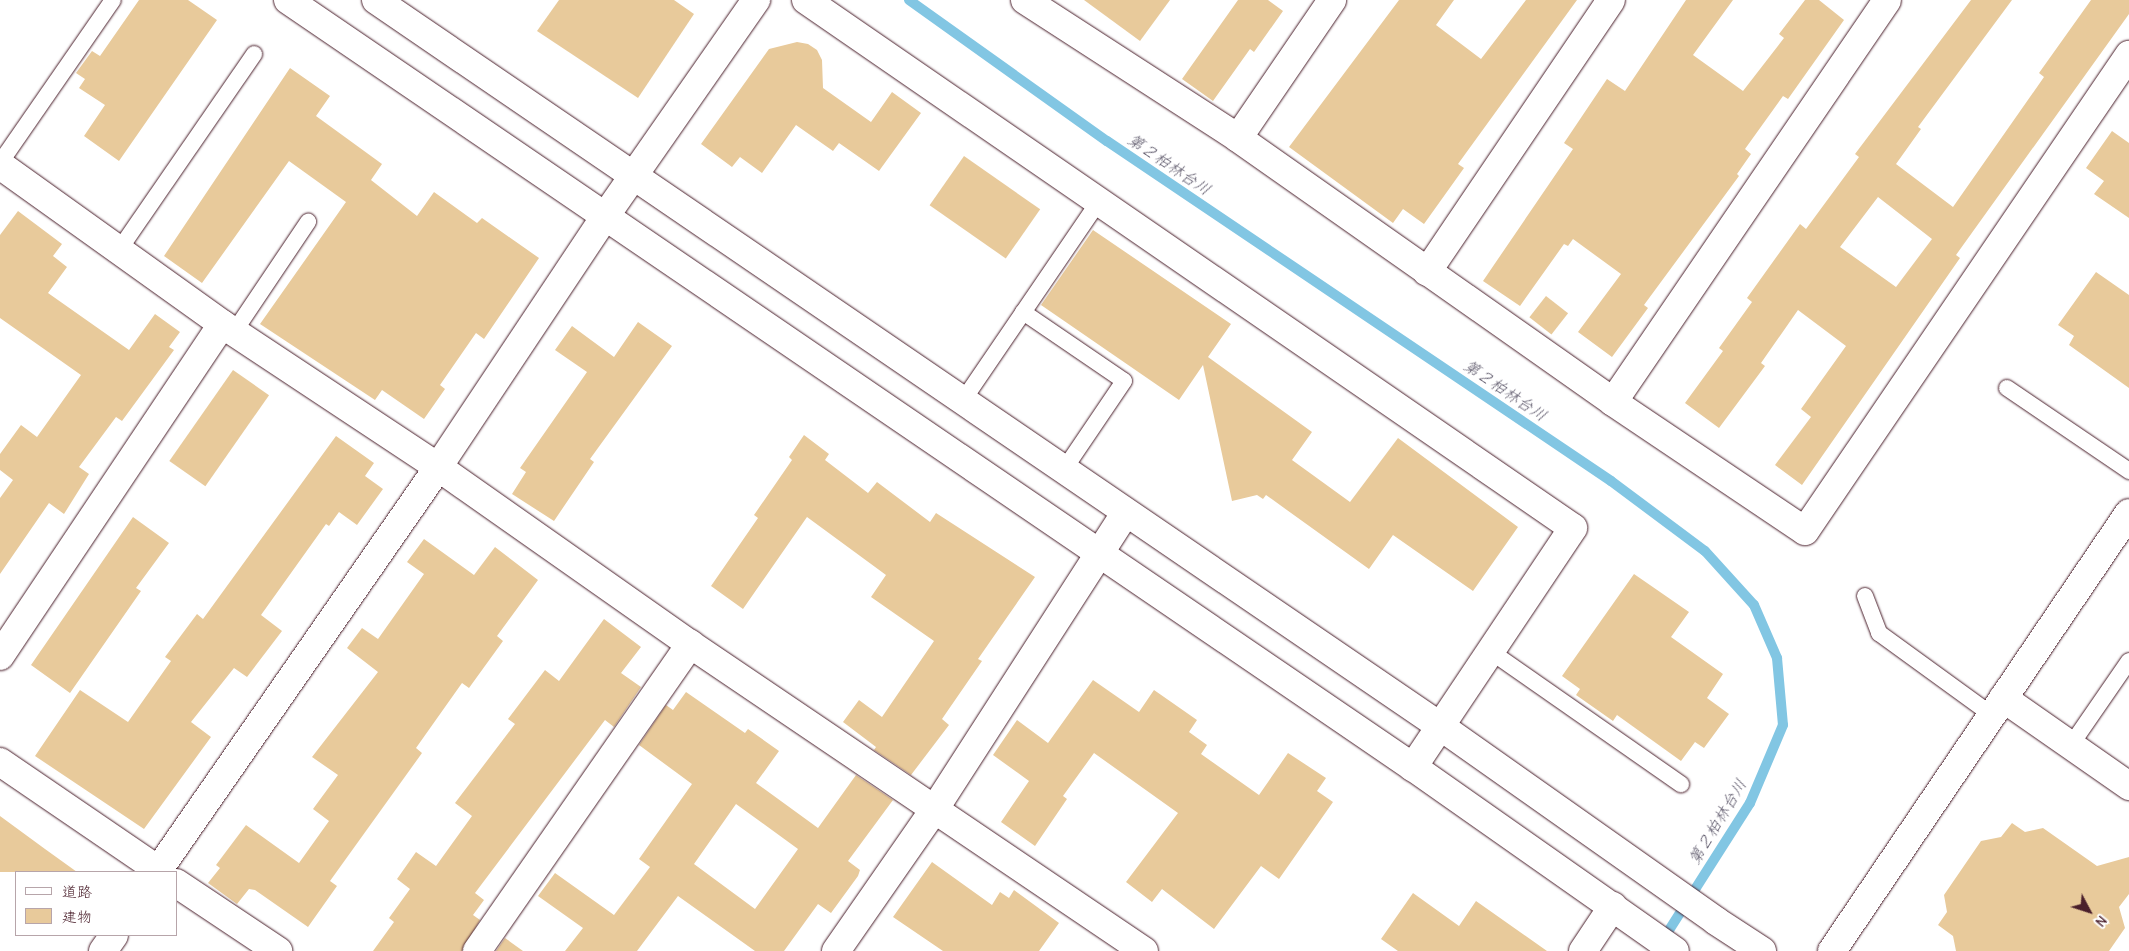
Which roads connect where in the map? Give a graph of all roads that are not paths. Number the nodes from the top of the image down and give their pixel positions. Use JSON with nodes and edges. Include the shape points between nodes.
{"nodes":[{"id":1,"x":114,"y":0,"type":"edge"},
{"id":2,"x":288,"y":0,"type":"edge"},
{"id":3,"x":376,"y":0,"type":"edge"},
{"id":4,"x":756,"y":0,"type":"edge"},
{"id":5,"x":806,"y":0,"type":"edge"},
{"id":6,"x":1332,"y":0,"type":"edge"},
{"id":7,"x":1611,"y":0,"type":"edge"},
{"id":8,"x":1887,"y":0,"type":"edge"},
{"id":9,"x":1042,"y":5,"type":"edge"},
{"id":10,"x":254,"y":54,"type":"dead end"},
{"id":11,"x":2129,"y":55,"type":"edge"},
{"id":12,"x":1238,"y":138,"type":"junction"},
{"id":13,"x":0,"y":164,"type":"edge"},
{"id":14,"x":634,"y":177,"type":"junction"},
{"id":15,"x":1099,"y":201,"type":"junction"},
{"id":16,"x":604,"y":218,"type":"junction"},
{"id":17,"x":308,"y":222,"type":"dead end"},
{"id":18,"x":119,"y":250,"type":"junction"},
{"id":19,"x":1427,"y":272,"type":"junction"},
{"id":20,"x":1023,"y":312,"type":"junction"},
{"id":21,"x":228,"y":328,"type":"junction"},
{"id":22,"x":2007,"y":388,"type":"dead end"},
{"id":23,"x":962,"y":402,"type":"junction"},
{"id":24,"x":1613,"y":402,"type":"junction"},
{"id":25,"x":438,"y":467,"type":"junction"},
{"id":26,"x":1063,"y":471,"type":"junction"},
{"id":27,"x":2129,"y":471,"type":"edge"},
{"id":28,"x":2129,"y":513,"type":"edge"},
{"id":29,"x":1125,"y":514,"type":"junction"},
{"id":30,"x":1100,"y":554,"type":"junction"},
{"id":31,"x":1865,"y":596,"type":"dead end"},
{"id":32,"x":690,"y":644,"type":"junction"},
{"id":33,"x":1490,"y":651,"type":"junction"},
{"id":34,"x":0,"y":656,"type":"edge"},
{"id":35,"x":2129,"y":661,"type":"edge"},
{"id":36,"x":1997,"y":707,"type":"junction"},
{"id":37,"x":1440,"y":726,"type":"junction"},
{"id":38,"x":2071,"y":745,"type":"junction"},
{"id":39,"x":0,"y":762,"type":"edge"},
{"id":40,"x":1413,"y":768,"type":"junction"},
{"id":41,"x":1681,"y":784,"type":"dead end"},
{"id":42,"x":2129,"y":786,"type":"edge"},
{"id":43,"x":934,"y":810,"type":"junction"},
{"id":44,"x":159,"y":871,"type":"edge"},
{"id":45,"x":165,"y":871,"type":"edge"},
{"id":46,"x":178,"y":884,"type":"edge"},
{"id":47,"x":1623,"y":914,"type":"junction"},
{"id":48,"x":113,"y":936,"type":"edge"},
{"id":49,"x":103,"y":951,"type":"edge"},
{"id":50,"x":278,"y":951,"type":"edge"},
{"id":51,"x":477,"y":951,"type":"edge"},
{"id":52,"x":836,"y":951,"type":"edge"},
{"id":53,"x":1144,"y":951,"type":"edge"},
{"id":54,"x":1583,"y":951,"type":"edge"},
{"id":55,"x":1675,"y":951,"type":"edge"},
{"id":56,"x":1762,"y":951,"type":"edge"},
{"id":57,"x":1832,"y":951,"type":"edge"}],
"edges":[{"from":1,"to":13,"type":"lane"},
{"from":2,"to":16,"type":"street"},
{"from":3,"to":14,"type":"street"},
{"from":4,"to":14,"type":"street"},
{"from":5,"to":15,"type":"street"},
{"from":6,"to":12,"type":"street"},
{"from":7,"to":19,"type":"street"},
{"from":8,"to":24,"type":"street"},
{"from":9,"to":12,"type":"street"},
{"from":10,"to":18,"type":"lane"},
{"from":11,"to":24,"type":"street","via":[[1805,531]]},
{"from":12,"to":19,"type":"street"},
{"from":13,"to":18,"type":"street"},
{"from":14,"to":16,"type":"street"},
{"from":14,"to":23,"type":"street"},
{"from":15,"to":20,"type":"lane"},
{"from":15,"to":33,"type":"street","via":[[1573,528]]},
{"from":16,"to":25,"type":"street"},
{"from":16,"to":30,"type":"street"},
{"from":17,"to":21,"type":"lane"},
{"from":18,"to":21,"type":"street"},
{"from":19,"to":24,"type":"street"},
{"from":20,"to":23,"type":"lane"},
{"from":20,"to":26,"type":"lane","via":[[1124,381]]},
{"from":21,"to":25,"type":"street"},
{"from":21,"to":34,"type":"street"},
{"from":22,"to":27,"type":"lane"},
{"from":23,"to":26,"type":"street"},
{"from":25,"to":32,"type":"street"},
{"from":25,"to":45,"type":"street"},
{"from":26,"to":29,"type":"street"},
{"from":28,"to":36,"type":"street"},
{"from":29,"to":30,"type":"street"},
{"from":29,"to":37,"type":"street"},
{"from":30,"to":40,"type":"street"},
{"from":30,"to":43,"type":"street"},
{"from":31,"to":36,"type":"lane","via":[[1879,633]]},
{"from":32,"to":43,"type":"street"},
{"from":32,"to":51,"type":"street"},
{"from":33,"to":37,"type":"street"},
{"from":33,"to":41,"type":"lane"},
{"from":35,"to":38,"type":"lane"},
{"from":36,"to":38,"type":"street"},
{"from":36,"to":57,"type":"street"},
{"from":37,"to":40,"type":"street"},
{"from":37,"to":56,"type":"street"},
{"from":38,"to":42,"type":"street"},
{"from":39,"to":44,"type":"street"},
{"from":40,"to":47,"type":"street"},
{"from":43,"to":52,"type":"street"},
{"from":43,"to":53,"type":"street"},
{"from":46,"to":50,"type":"street"},
{"from":47,"to":54,"type":"street"},
{"from":47,"to":55,"type":"street"},
{"from":48,"to":49,"type":"street"}]}
